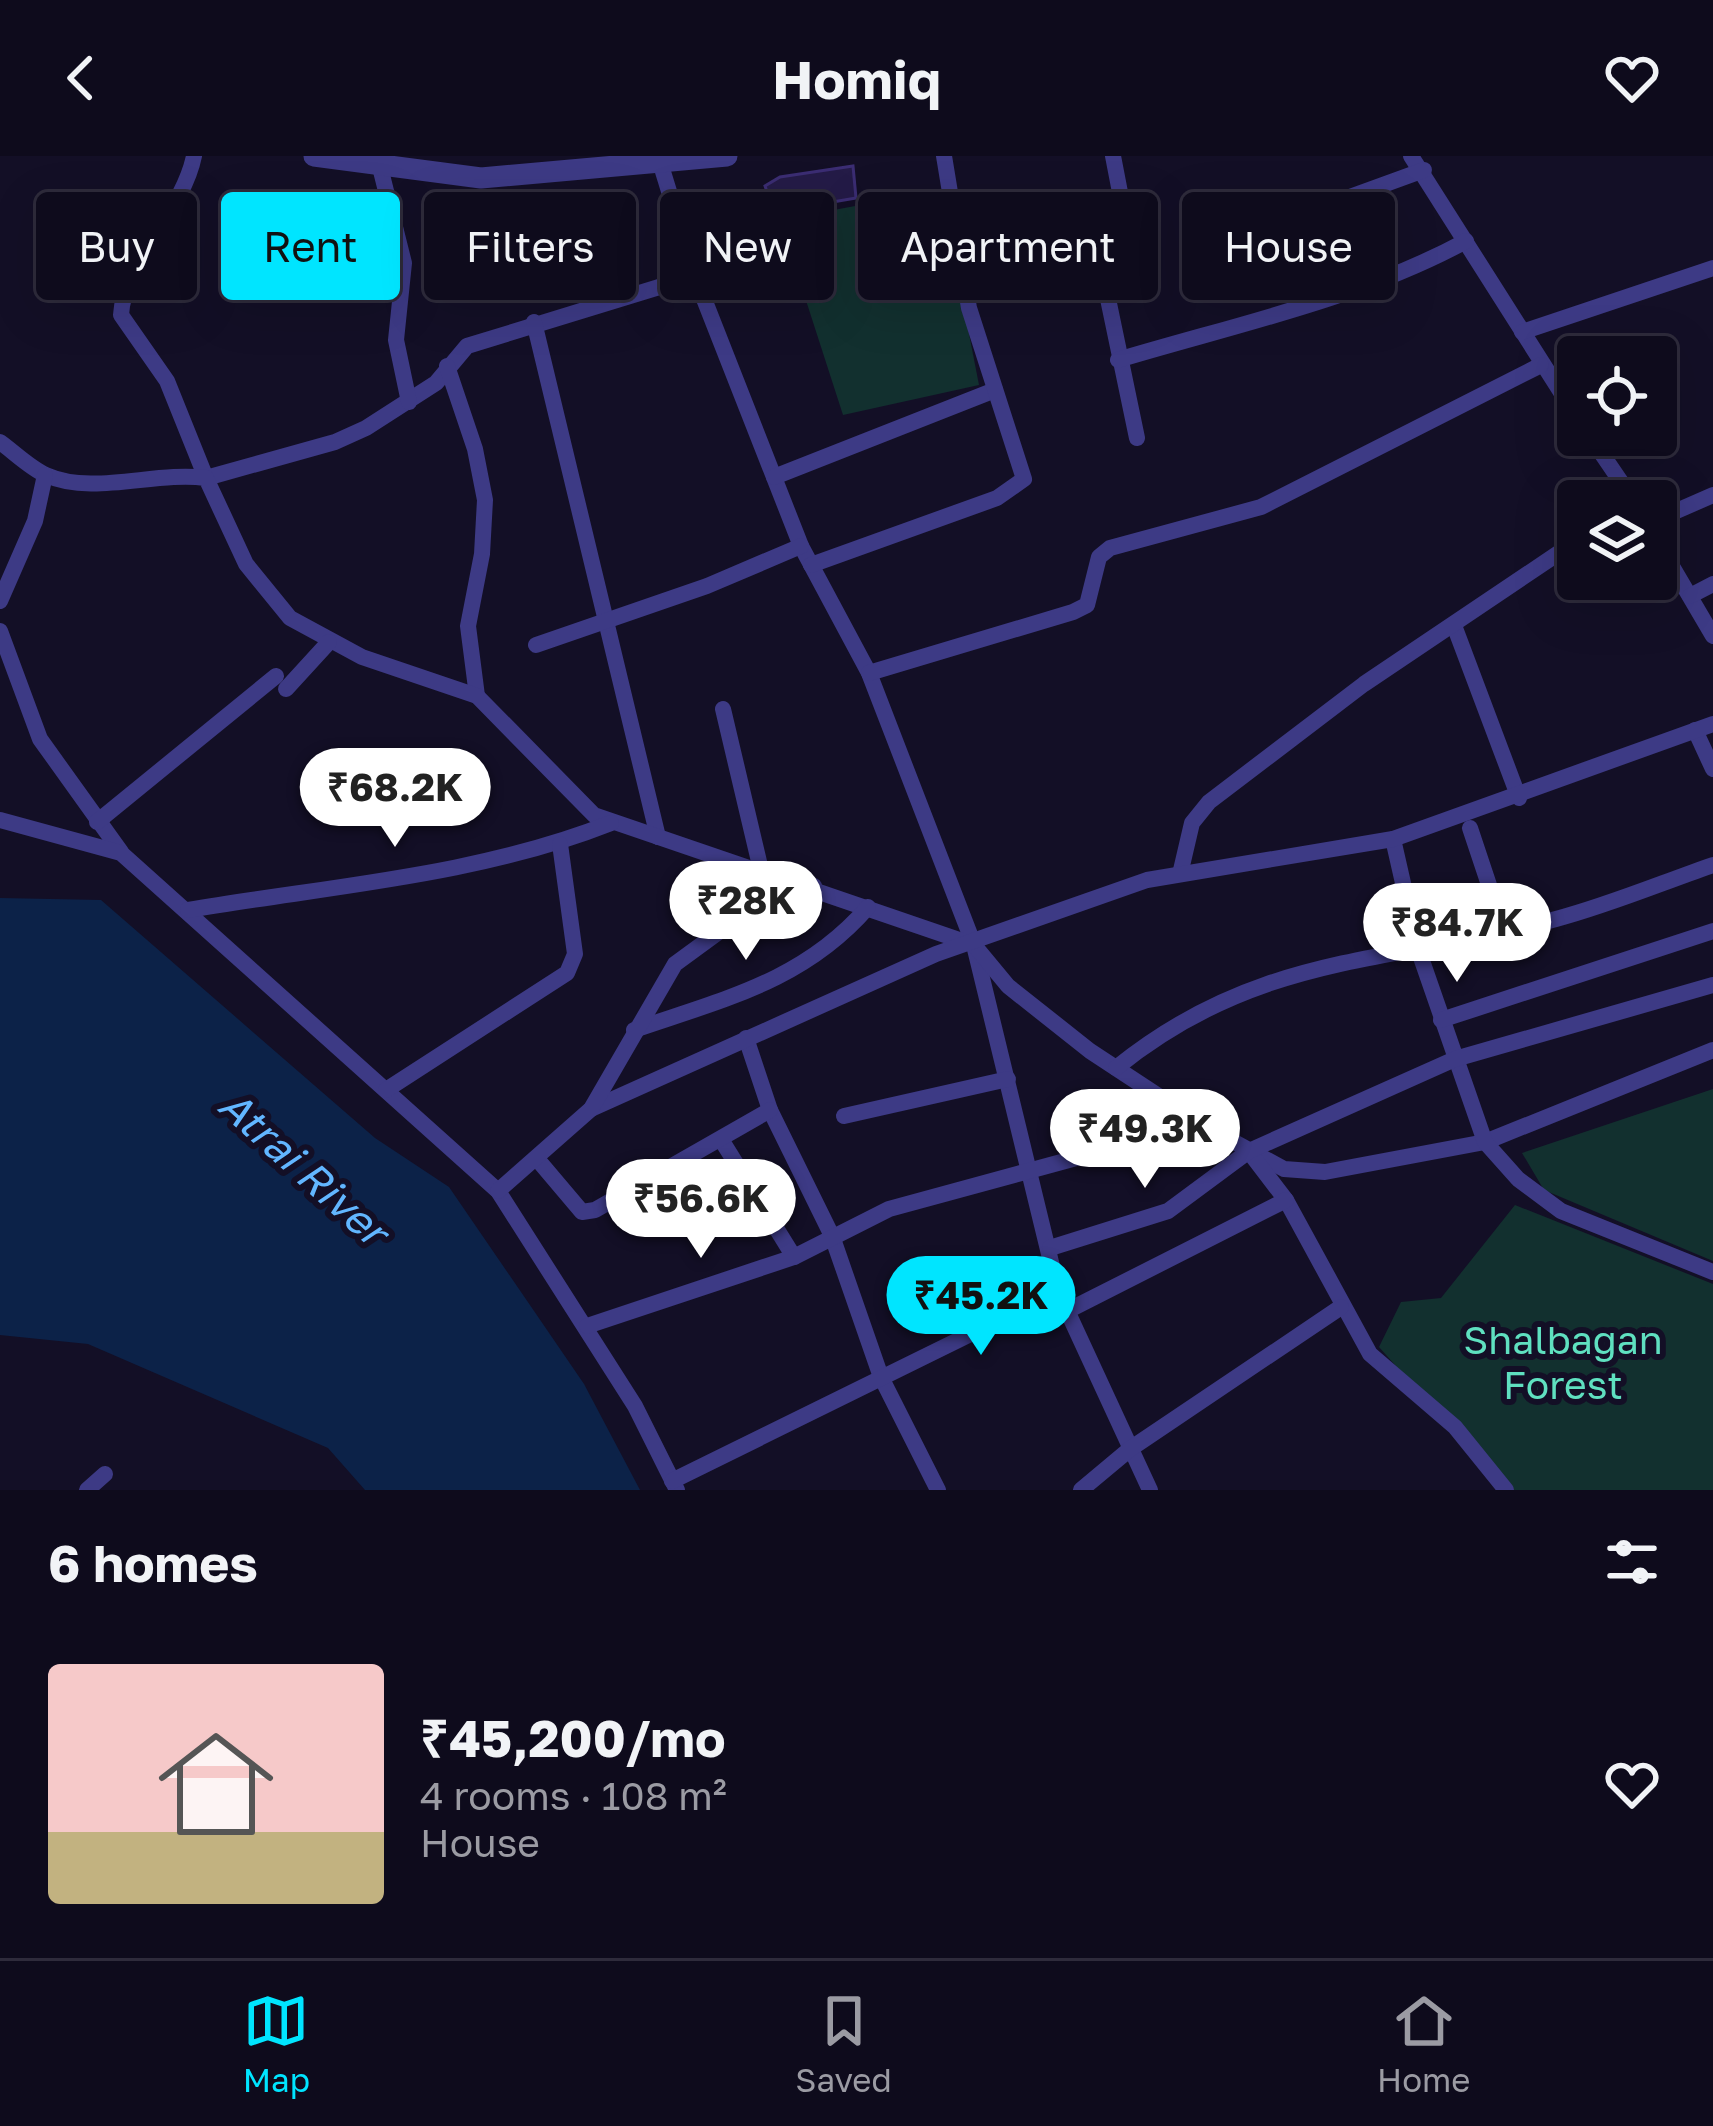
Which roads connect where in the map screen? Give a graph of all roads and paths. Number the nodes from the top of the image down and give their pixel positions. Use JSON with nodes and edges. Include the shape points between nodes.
{"nodes":[{"id":1,"x":194,"y":156,"type":"edge"},
{"id":2,"x":314,"y":156,"type":"edge"},
{"id":3,"x":727,"y":156,"type":"edge"},
{"id":4,"x":944,"y":156,"type":"edge"},
{"id":5,"x":1112,"y":156,"type":"edge"},
{"id":6,"x":660,"y":162,"type":"junction"},
{"id":7,"x":1418,"y":163,"type":"edge"},
{"id":8,"x":380,"y":167,"type":"junction"},
{"id":9,"x":669,"y":192,"type":"edge"},
{"id":10,"x":1352,"y":192,"type":"edge"},
{"id":11,"x":1466,"y":241,"type":"junction"},
{"id":12,"x":1713,"y":268,"type":"edge"},
{"id":13,"x":660,"y":286,"type":"edge"},
{"id":14,"x":704,"y":300,"type":"edge"},
{"id":15,"x":534,"y":322,"type":"junction"},
{"id":16,"x":1522,"y":332,"type":"junction"},
{"id":17,"x":1118,"y":360,"type":"junction"},
{"id":18,"x":1541,"y":365,"type":"junction"},
{"id":19,"x":447,"y":366,"type":"junction"},
{"id":20,"x":1557,"y":388,"type":"edge"},
{"id":21,"x":995,"y":390,"type":"junction"},
{"id":22,"x":409,"y":401,"type":"junction"},
{"id":23,"x":1137,"y":438,"type":"dead end"},
{"id":24,"x":0,"y":442,"type":"edge"},
{"id":25,"x":45,"y":475,"type":"junction"},
{"id":26,"x":774,"y":476,"type":"junction"},
{"id":27,"x":206,"y":478,"type":"junction"},
{"id":28,"x":1713,"y":495,"type":"edge"},
{"id":29,"x":1677,"y":511,"type":"edge"},
{"id":30,"x":801,"y":546,"type":"junction"},
{"id":31,"x":1557,"y":556,"type":"edge"},
{"id":32,"x":811,"y":565,"type":"junction"},
{"id":33,"x":1677,"y":574,"type":"edge"},
{"id":34,"x":1713,"y":584,"type":"edge"},
{"id":35,"x":1690,"y":596,"type":"junction"},
{"id":36,"x":0,"y":602,"type":"edge"},
{"id":37,"x":608,"y":621,"type":"junction"},
{"id":38,"x":1455,"y":628,"type":"junction"},
{"id":39,"x":0,"y":631,"type":"edge"},
{"id":40,"x":1713,"y":635,"type":"edge"},
{"id":41,"x":329,"y":642,"type":"junction"},
{"id":42,"x":536,"y":645,"type":"dead end"},
{"id":43,"x":868,"y":673,"type":"junction"},
{"id":44,"x":477,"y":696,"type":"junction"},
{"id":45,"x":724,"y":709,"type":"dead end"},
{"id":46,"x":1713,"y":724,"type":"edge"},
{"id":47,"x":1695,"y":730,"type":"junction"},
{"id":48,"x":1713,"y":769,"type":"edge"},
{"id":49,"x":1519,"y":798,"type":"junction"},
{"id":50,"x":0,"y":820,"type":"edge"},
{"id":51,"x":97,"y":821,"type":"junction"},
{"id":52,"x":611,"y":824,"type":"junction"},
{"id":53,"x":1470,"y":828,"type":"dead end"},
{"id":54,"x":658,"y":838,"type":"junction"},
{"id":55,"x":1393,"y":839,"type":"junction"},
{"id":56,"x":560,"y":844,"type":"junction"},
{"id":57,"x":122,"y":853,"type":"junction"},
{"id":58,"x":1713,"y":865,"type":"edge"},
{"id":59,"x":761,"y":870,"type":"junction"},
{"id":60,"x":1181,"y":870,"type":"junction"},
{"id":61,"x":814,"y":886,"type":"junction"},
{"id":62,"x":868,"y":907,"type":"junction"},
{"id":63,"x":188,"y":910,"type":"junction"},
{"id":64,"x":1504,"y":930,"type":"junction"},
{"id":65,"x":1713,"y":932,"type":"edge"},
{"id":66,"x":974,"y":945,"type":"junction"},
{"id":67,"x":1418,"y":949,"type":"junction"},
{"id":68,"x":1713,"y":985,"type":"edge"},
{"id":69,"x":1441,"y":1019,"type":"junction"},
{"id":70,"x":634,"y":1030,"type":"junction"},
{"id":71,"x":746,"y":1038,"type":"junction"},
{"id":72,"x":1713,"y":1050,"type":"edge"},
{"id":73,"x":1455,"y":1059,"type":"junction"},
{"id":74,"x":1116,"y":1068,"type":"junction"},
{"id":75,"x":1008,"y":1079,"type":"junction"},
{"id":76,"x":386,"y":1090,"type":"junction"},
{"id":77,"x":591,"y":1109,"type":"junction"},
{"id":78,"x":770,"y":1110,"type":"junction"},
{"id":79,"x":844,"y":1116,"type":"dead end"},
{"id":80,"x":1201,"y":1124,"type":"junction"},
{"id":81,"x":722,"y":1141,"type":"junction"},
{"id":82,"x":1485,"y":1142,"type":"junction"},
{"id":83,"x":1249,"y":1151,"type":"junction"},
{"id":84,"x":538,"y":1160,"type":"junction"},
{"id":85,"x":1031,"y":1171,"type":"junction"},
{"id":86,"x":498,"y":1191,"type":"junction"},
{"id":87,"x":1286,"y":1200,"type":"junction"},
{"id":88,"x":832,"y":1236,"type":"junction"},
{"id":89,"x":1050,"y":1247,"type":"junction"},
{"id":90,"x":794,"y":1258,"type":"junction"},
{"id":91,"x":1713,"y":1272,"type":"edge"},
{"id":92,"x":1058,"y":1291,"type":"junction"},
{"id":93,"x":1341,"y":1307,"type":"junction"},
{"id":94,"x":1065,"y":1312,"type":"junction"},
{"id":95,"x":587,"y":1326,"type":"junction"},
{"id":96,"x":881,"y":1377,"type":"junction"},
{"id":97,"x":1130,"y":1449,"type":"junction"},
{"id":98,"x":105,"y":1474,"type":"dead end"},
{"id":99,"x":675,"y":1486,"type":"edge"},
{"id":100,"x":932,"y":1488,"type":"edge"},
{"id":101,"x":87,"y":1490,"type":"edge"},
{"id":102,"x":1081,"y":1490,"type":"edge"},
{"id":103,"x":1150,"y":1490,"type":"edge"},
{"id":104,"x":1506,"y":1490,"type":"edge"}],
"edges":[{"from":1,"to":27,"type":"street","via":[[124,294],[121,315],[166,381]]},
{"from":2,"to":8,"type":"street"},
{"from":3,"to":6,"type":"street"},
{"from":4,"to":21,"type":"street","via":[[969,308]]},
{"from":5,"to":17,"type":"street","via":[[1129,239],[1108,279]]},
{"from":6,"to":8,"type":"street","via":[[481,178]]},
{"from":6,"to":9,"type":"street"},
{"from":7,"to":10,"type":"street"},
{"from":7,"to":11,"type":"street"},
{"from":8,"to":22,"type":"street","via":[[404,263],[395,340]]},
{"from":11,"to":16,"type":"street"},
{"from":11,"to":17,"type":"street","via":[[1337,295]]},
{"from":12,"to":16,"type":"street"},
{"from":13,"to":15,"type":"street"},
{"from":14,"to":26,"type":"street"},
{"from":15,"to":19,"type":"street","via":[[467,346]]},
{"from":15,"to":37,"type":"street"},
{"from":16,"to":18,"type":"street"},
{"from":17,"to":23,"type":"street"},
{"from":18,"to":20,"type":"street"},
{"from":18,"to":43,"type":"street","via":[[1261,507],[1110,548],[1099,557],[1087,605],[1073,612]]},
{"from":19,"to":22,"type":"street"},
{"from":19,"to":44,"type":"street","via":[[484,500],[469,626]]},
{"from":21,"to":26,"type":"street"},
{"from":21,"to":32,"type":"street","via":[[1024,479],[997,498]]},
{"from":22,"to":27,"type":"street","via":[[335,442]]},
{"from":24,"to":25,"type":"street"},
{"from":25,"to":27,"type":"street","via":[[78,482]]},
{"from":25,"to":36,"type":"street"},
{"from":26,"to":30,"type":"street"},
{"from":27,"to":41,"type":"street","via":[[265,591],[290,619]]},
{"from":28,"to":29,"type":"street"},
{"from":30,"to":32,"type":"street"},
{"from":30,"to":37,"type":"street"},
{"from":31,"to":38,"type":"street"},
{"from":32,"to":43,"type":"street"},
{"from":33,"to":35,"type":"street"},
{"from":34,"to":35,"type":"street"},
{"from":35,"to":40,"type":"street"},
{"from":37,"to":42,"type":"street"},
{"from":37,"to":54,"type":"street"},
{"from":38,"to":49,"type":"street"},
{"from":38,"to":60,"type":"street","via":[[1364,683],[1209,802],[1192,823]]},
{"from":39,"to":51,"type":"street","via":[[40,739]]},
{"from":41,"to":44,"type":"street"},
{"from":41,"to":51,"type":"street"},
{"from":43,"to":66,"type":"street"},
{"from":44,"to":52,"type":"street"},
{"from":45,"to":59,"type":"street"},
{"from":46,"to":47,"type":"street"},
{"from":47,"to":48,"type":"street"},
{"from":47,"to":49,"type":"street"},
{"from":49,"to":55,"type":"street"},
{"from":50,"to":57,"type":"street"},
{"from":51,"to":57,"type":"street"},
{"from":52,"to":54,"type":"street"},
{"from":52,"to":56,"type":"street"},
{"from":53,"to":64,"type":"street"},
{"from":54,"to":59,"type":"street"},
{"from":55,"to":60,"type":"street"},
{"from":55,"to":67,"type":"street"},
{"from":56,"to":63,"type":"street"},
{"from":56,"to":76,"type":"street","via":[[575,954],[567,973]]},
{"from":57,"to":63,"type":"street"},
{"from":58,"to":64,"type":"street"},
{"from":59,"to":61,"type":"street"},
{"from":60,"to":66,"type":"street"},
{"from":61,"to":62,"type":"street"},
{"from":61,"to":70,"type":"street","via":[[697,944]]},
{"from":62,"to":66,"type":"street"},
{"from":62,"to":70,"type":"street","via":[[805,966]]},
{"from":63,"to":76,"type":"street"},
{"from":64,"to":67,"type":"street"},
{"from":65,"to":69,"type":"street"},
{"from":66,"to":71,"type":"street","via":[[936,954]]},
{"from":66,"to":74,"type":"street","via":[[1008,986]]},
{"from":66,"to":75,"type":"street"},
{"from":67,"to":69,"type":"street"},
{"from":67,"to":74,"type":"street","via":[[1329,963],[1234,992]]},
{"from":68,"to":73,"type":"street"},
{"from":69,"to":73,"type":"street"},
{"from":70,"to":77,"type":"street"},
{"from":71,"to":77,"type":"street"},
{"from":71,"to":78,"type":"street"},
{"from":72,"to":82,"type":"street"},
{"from":73,"to":82,"type":"street"},
{"from":73,"to":83,"type":"street"},
{"from":74,"to":80,"type":"street"},
{"from":75,"to":79,"type":"street"},
{"from":75,"to":85,"type":"street"},
{"from":76,"to":86,"type":"street"},
{"from":77,"to":84,"type":"street"},
{"from":78,"to":81,"type":"street"},
{"from":78,"to":88,"type":"street"},
{"from":80,"to":83,"type":"street"},
{"from":80,"to":85,"type":"street"},
{"from":81,"to":84,"type":"street","via":[[582,1212]]},
{"from":81,"to":90,"type":"street"},
{"from":82,"to":83,"type":"street","via":[[1325,1172],[1284,1169]]},
{"from":82,"to":91,"type":"street","via":[[1518,1180],[1562,1211]]},
{"from":83,"to":87,"type":"street"},
{"from":83,"to":89,"type":"street","via":[[1168,1211]]},
{"from":84,"to":86,"type":"street"},
{"from":85,"to":88,"type":"street","via":[[889,1209]]},
{"from":85,"to":89,"type":"street"},
{"from":86,"to":95,"type":"street"},
{"from":87,"to":93,"type":"street"},
{"from":87,"to":94,"type":"street"},
{"from":88,"to":90,"type":"street"},
{"from":88,"to":96,"type":"street"},
{"from":89,"to":92,"type":"street"},
{"from":90,"to":95,"type":"street"},
{"from":92,"to":94,"type":"street"},
{"from":92,"to":96,"type":"street"},
{"from":93,"to":97,"type":"street"},
{"from":93,"to":104,"type":"street","via":[[1370,1354],[1455,1427]]},
{"from":94,"to":97,"type":"street"},
{"from":95,"to":99,"type":"street"},
{"from":96,"to":99,"type":"street"},
{"from":96,"to":100,"type":"street"},
{"from":97,"to":102,"type":"street"},
{"from":97,"to":103,"type":"street"},
{"from":98,"to":101,"type":"street"}]}
